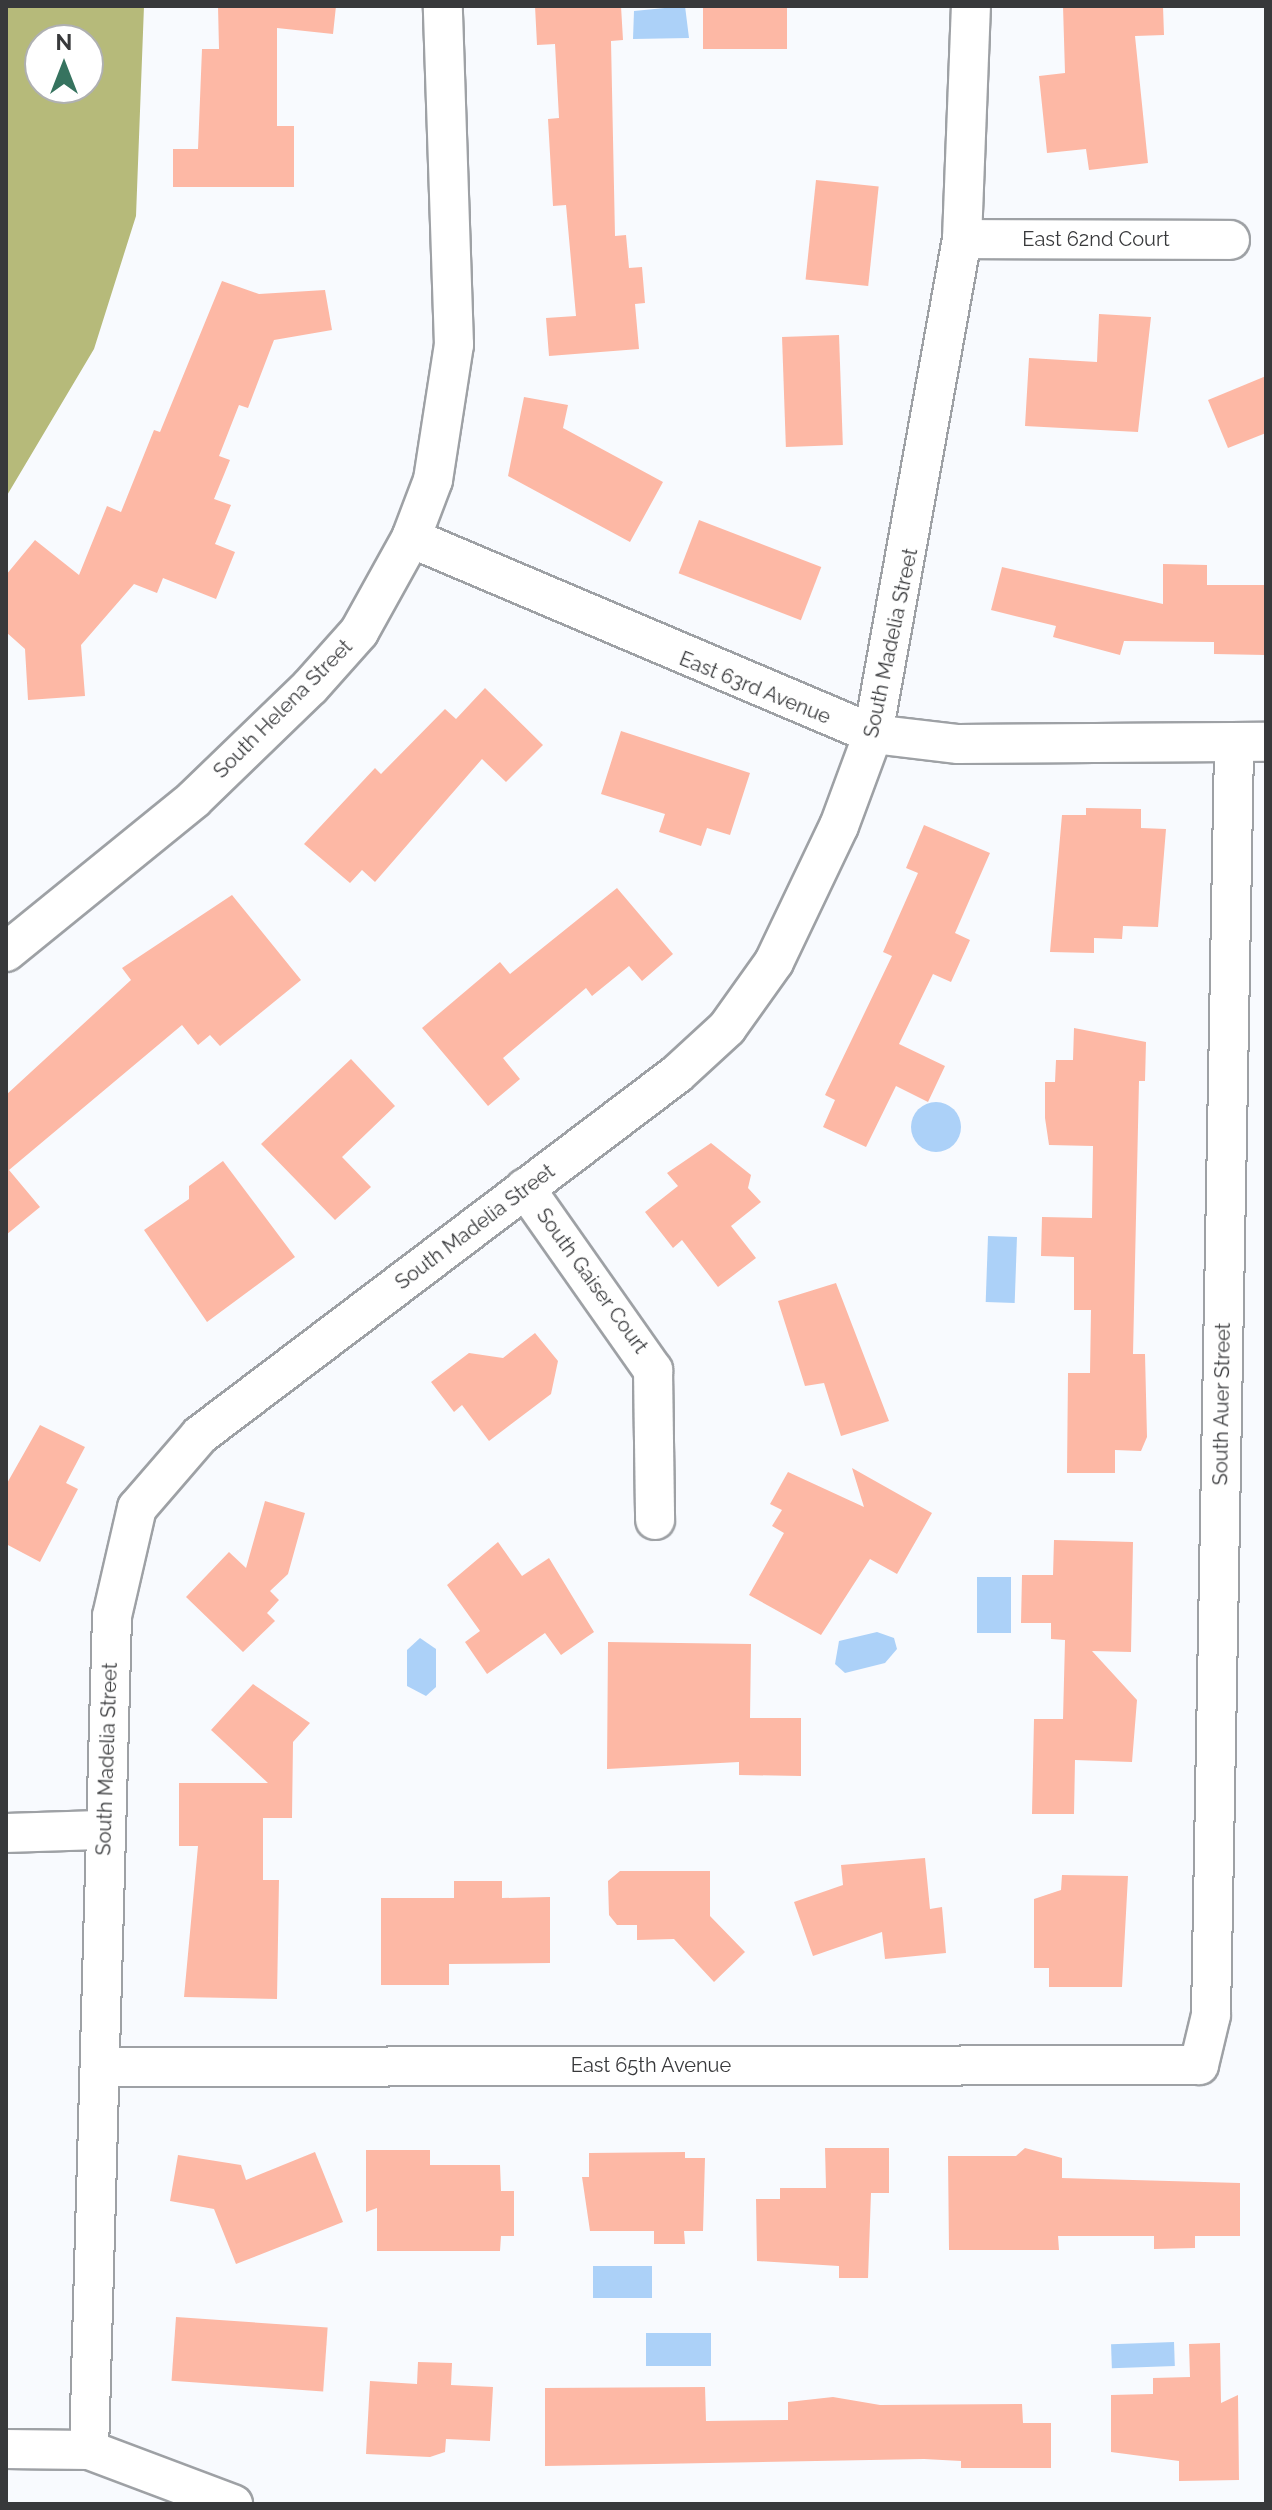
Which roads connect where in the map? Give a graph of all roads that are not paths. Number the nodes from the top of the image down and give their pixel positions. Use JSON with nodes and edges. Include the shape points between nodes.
{"nodes":[{"id":1,"x":443,"y":6,"type":"edge"},
{"id":2,"x":971,"y":6,"type":"edge"},
{"id":3,"x":962,"y":239,"type":"junction"},
{"id":4,"x":1230,"y":240,"type":"dead end"},
{"id":5,"x":411,"y":538,"type":"junction"},
{"id":6,"x":873,"y":734,"type":"junction"},
{"id":7,"x":1250,"y":742,"type":"edge"},
{"id":8,"x":6,"y":952,"type":"edge"},
{"id":9,"x":525,"y":1188,"type":"junction"},
{"id":10,"x":655,"y":1520,"type":"dead end"},
{"id":11,"x":104,"y":1830,"type":"junction"},
{"id":12,"x":6,"y":1833,"type":"edge"},
{"id":13,"x":1199,"y":2065,"type":"joint"},
{"id":14,"x":102,"y":2067,"type":"junction"},
{"id":15,"x":6,"y":2449,"type":"edge"},
{"id":16,"x":89,"y":2450,"type":"junction"},
{"id":17,"x":233,"y":2504,"type":"edge"}],
"edges":[{"from":1,"to":5,"type":"street","name":"South Helena Street","via":[[454,345],[433,480]]},
{"from":2,"to":3,"type":"street","name":"South Madelia Street"},
{"from":3,"to":4,"type":"street","name":"East 62nd Court"},
{"from":3,"to":6,"type":"street","name":"South Madelia Street"},
{"from":5,"to":6,"type":"street","name":"East 63rd Avenue"},
{"from":5,"to":8,"type":"street","name":"South Helena Street","via":[[359,632],[310,687],[194,799]]},
{"from":6,"to":7,"type":"street","name":"East 63rd Avenue","via":[[958,744]]},
{"from":6,"to":9,"type":"street","name":"South Madelia Street","via":[[839,826],[753,997],[677,1074]]},
{"from":7,"to":13,"type":"street","name":"South Auer Street","via":[[1211,2015]]},
{"from":9,"to":10,"type":"street","name":"South Gaiser Court","via":[[653,1370]]},
{"from":9,"to":11,"type":"street","name":"South Madelia Street","via":[[200,1435],[153,1483],[121,1553],[112,1616]]},
{"from":11,"to":12,"type":"street"},
{"from":11,"to":14,"type":"street","name":"South Madelia Street"},
{"from":13,"to":14,"type":"street","name":"East 65th Avenue"},
{"from":14,"to":16,"type":"street","name":"South Madelia Street"},
{"from":15,"to":16,"type":"street"},
{"from":16,"to":17,"type":"street"}]}
